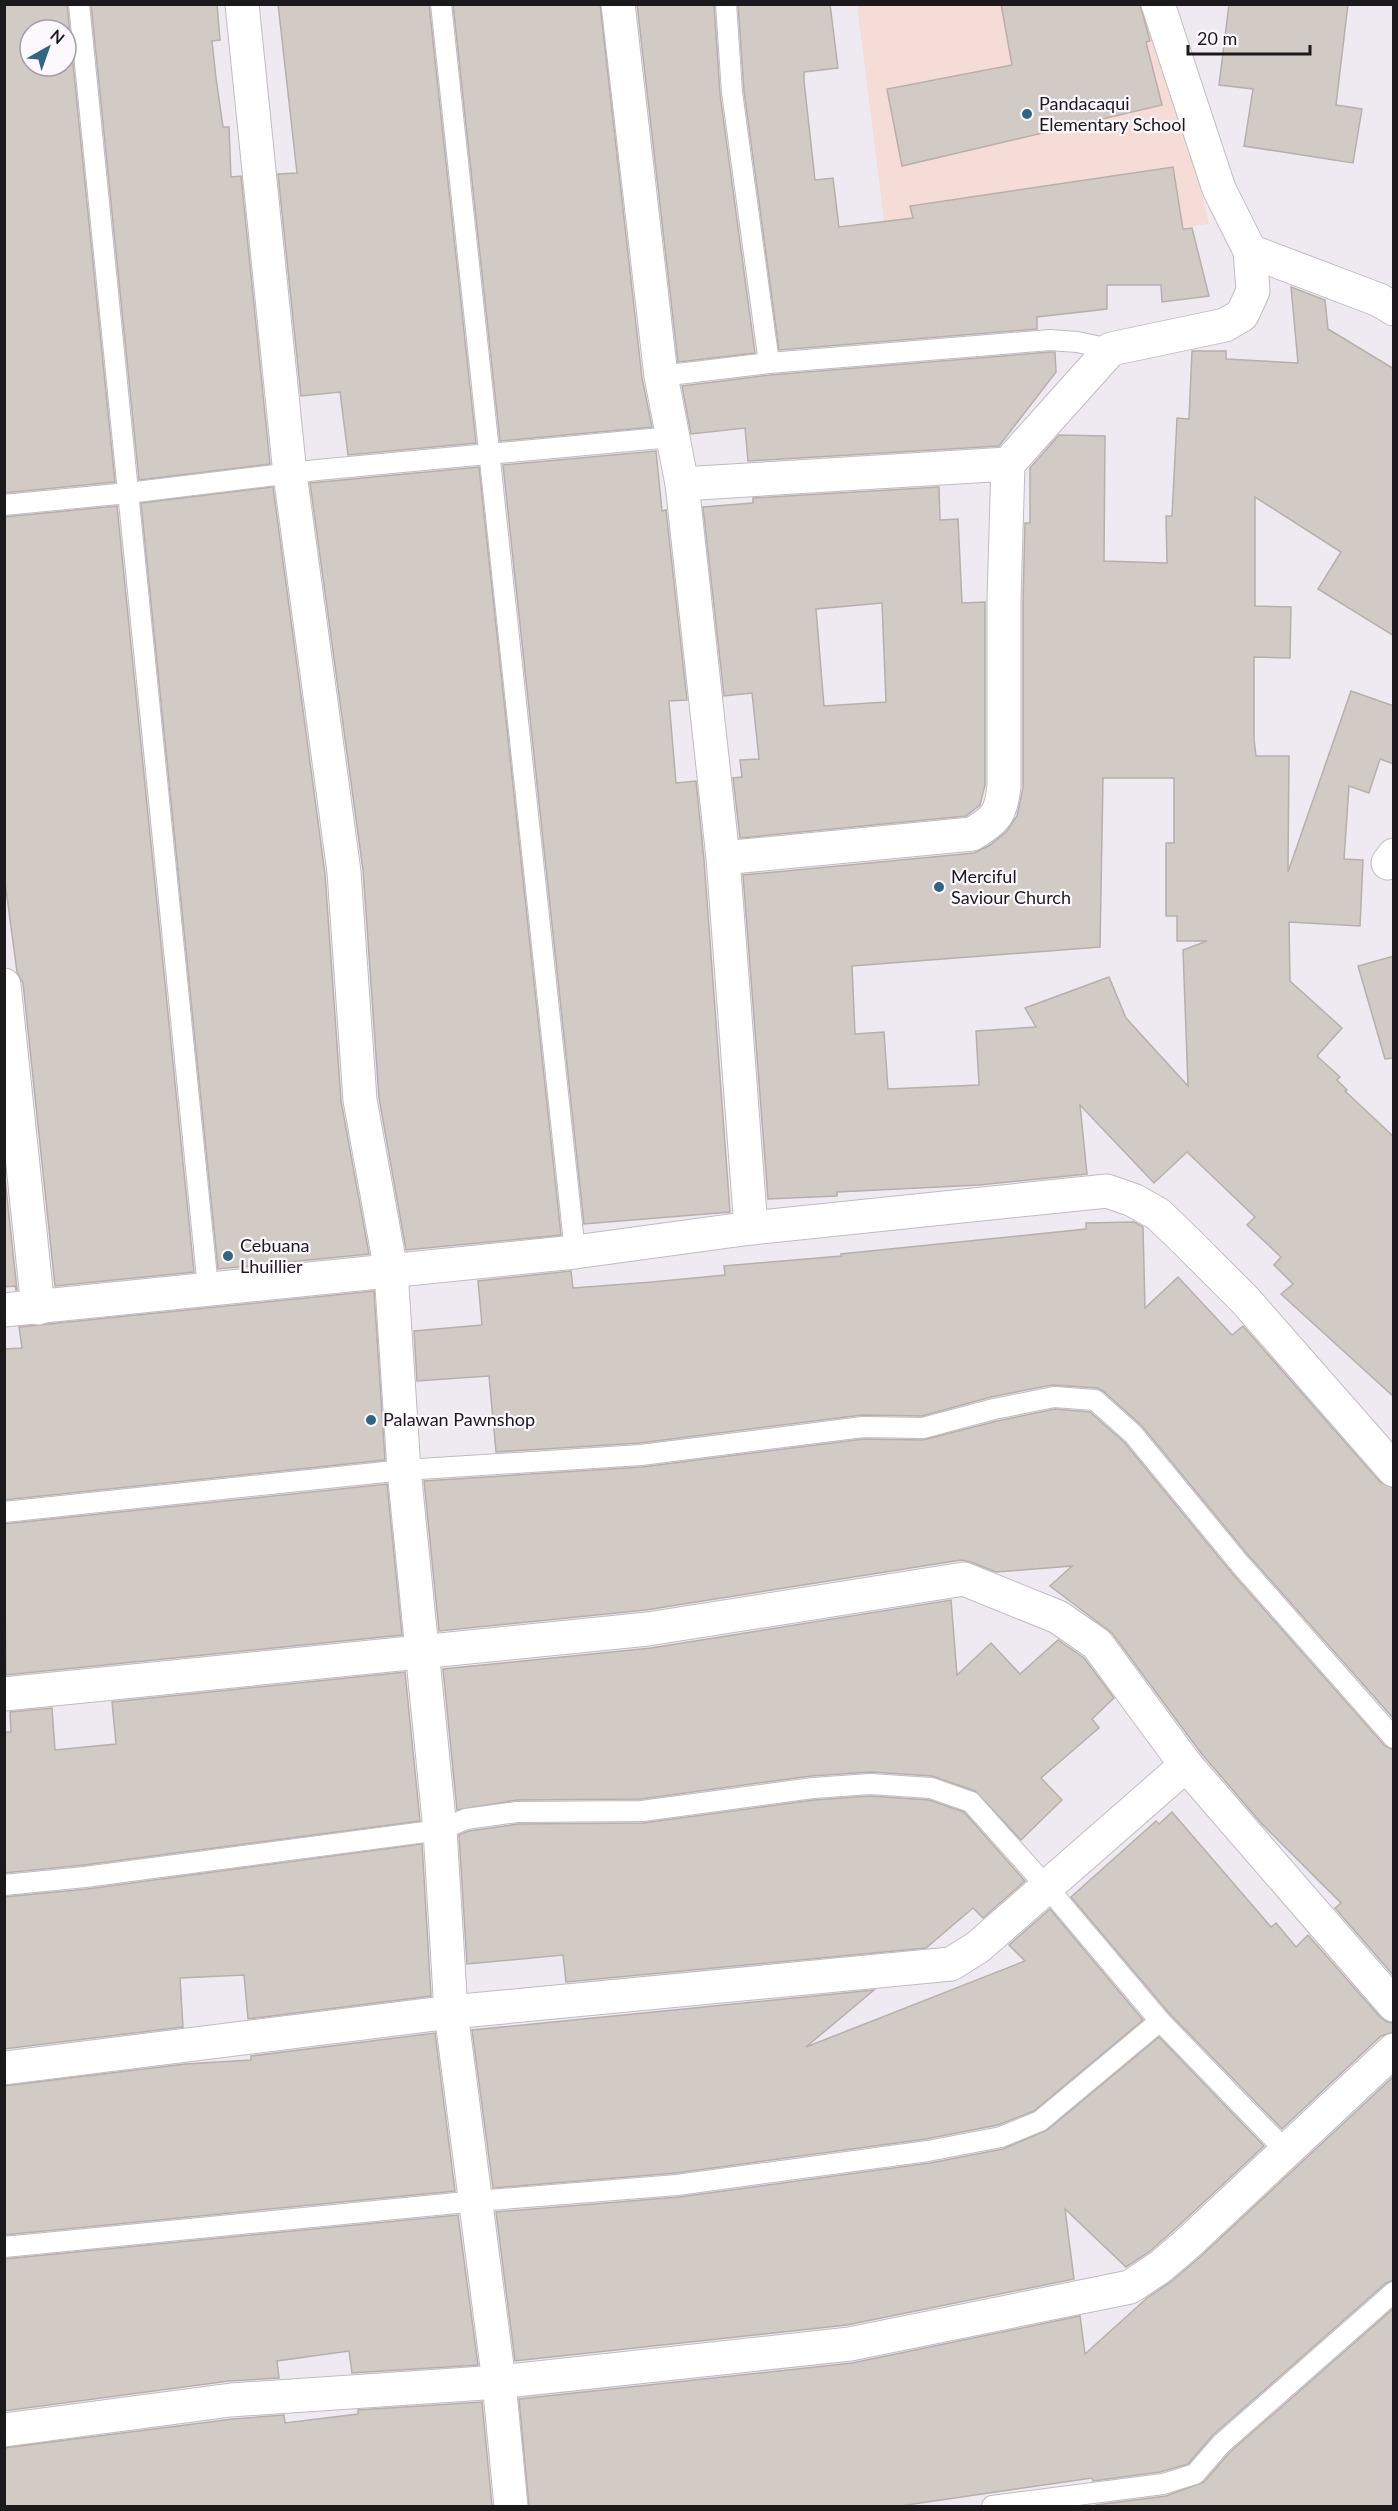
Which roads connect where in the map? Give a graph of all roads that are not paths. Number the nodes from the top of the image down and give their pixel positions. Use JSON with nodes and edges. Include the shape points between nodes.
{"nodes":[{"id":1,"x":79,"y":4,"type":"edge"},
{"id":2,"x":242,"y":4,"type":"edge"},
{"id":3,"x":441,"y":4,"type":"edge"},
{"id":4,"x":618,"y":4,"type":"edge"},
{"id":5,"x":726,"y":4,"type":"edge"},
{"id":6,"x":1158,"y":4,"type":"edge"},
{"id":7,"x":1250,"y":251,"type":"junction"},
{"id":8,"x":1394,"y":309,"type":"edge"},
{"id":9,"x":1111,"y":349,"type":"junction"},
{"id":10,"x":769,"y":363,"type":"junction"},
{"id":11,"x":661,"y":376,"type":"junction"},
{"id":12,"x":672,"y":437,"type":"junction"},
{"id":13,"x":491,"y":455,"type":"junction"},
{"id":14,"x":1008,"y":464,"type":"junction"},
{"id":15,"x":290,"y":474,"type":"junction"},
{"id":16,"x":682,"y":484,"type":"junction"},
{"id":17,"x":128,"y":493,"type":"junction"},
{"id":18,"x":4,"y":505,"type":"edge"},
{"id":19,"x":723,"y":858,"type":"junction"},
{"id":20,"x":4,"y":985,"type":"edge"},
{"id":21,"x":751,"y":1228,"type":"junction"},
{"id":22,"x":575,"y":1252,"type":"junction"},
{"id":23,"x":392,"y":1271,"type":"junction"},
{"id":24,"x":208,"y":1288,"type":"junction"},
{"id":25,"x":38,"y":1308,"type":"junction"},
{"id":26,"x":4,"y":1310,"type":"edge"},
{"id":27,"x":405,"y":1470,"type":"junction"},
{"id":28,"x":1394,"y":1470,"type":"edge"},
{"id":29,"x":4,"y":1512,"type":"edge"},
{"id":30,"x":423,"y":1652,"type":"junction"},
{"id":31,"x":4,"y":1695,"type":"edge"},
{"id":32,"x":1394,"y":1738,"type":"edge"},
{"id":33,"x":1186,"y":1765,"type":"junction"},
{"id":34,"x":440,"y":1830,"type":"junction"},
{"id":35,"x":4,"y":1885,"type":"edge"},
{"id":36,"x":1047,"y":1887,"type":"junction"},
{"id":37,"x":1394,"y":2005,"type":"edge"},
{"id":38,"x":451,"y":2012,"type":"junction"},
{"id":39,"x":1160,"y":2021,"type":"junction"},
{"id":40,"x":1394,"y":2050,"type":"edge"},
{"id":41,"x":4,"y":2068,"type":"edge"},
{"id":42,"x":1287,"y":2152,"type":"junction"},
{"id":43,"x":477,"y":2201,"type":"junction"},
{"id":44,"x":4,"y":2247,"type":"edge"},
{"id":45,"x":1394,"y":2292,"type":"edge"},
{"id":46,"x":500,"y":2382,"type":"junction"},
{"id":47,"x":4,"y":2430,"type":"edge"},
{"id":48,"x":511,"y":2506,"type":"edge"},
{"id":49,"x":992,"y":2506,"type":"edge"}],
"edges":[{"from":1,"to":17,"type":"lane"},
{"from":2,"to":15,"type":"street"},
{"from":3,"to":13,"type":"lane"},
{"from":4,"to":11,"type":"street"},
{"from":5,"to":10,"type":"lane","via":[[732,92]]},
{"from":6,"to":7,"type":"street","via":[[1219,189]]},
{"from":7,"to":8,"type":"street"},
{"from":7,"to":9,"type":"street","via":[[1254,291],[1242,315],[1225,325]]},
{"from":9,"to":10,"type":"lane","via":[[1050,340]]},
{"from":9,"to":14,"type":"street"},
{"from":10,"to":11,"type":"lane"},
{"from":11,"to":12,"type":"street"},
{"from":12,"to":13,"type":"lane"},
{"from":12,"to":16,"type":"street"},
{"from":13,"to":15,"type":"lane"},
{"from":13,"to":22,"type":"lane"},
{"from":14,"to":16,"type":"street"},
{"from":14,"to":19,"type":"street","via":[[1004,786],[997,817],[972,834]]},
{"from":15,"to":17,"type":"lane"},
{"from":15,"to":23,"type":"street","via":[[344,872],[360,1100]]},
{"from":16,"to":19,"type":"street"},
{"from":17,"to":18,"type":"lane"},
{"from":17,"to":24,"type":"lane"},
{"from":19,"to":21,"type":"street"},
{"from":20,"to":25,"type":"street"},
{"from":21,"to":22,"type":"street"},
{"from":21,"to":28,"type":"street","via":[[1107,1191],[1133,1200],[1158,1214],[1245,1300]]},
{"from":22,"to":23,"type":"street"},
{"from":23,"to":24,"type":"street"},
{"from":23,"to":27,"type":"street"},
{"from":24,"to":25,"type":"street"},
{"from":25,"to":26,"type":"street"},
{"from":27,"to":29,"type":"lane"},
{"from":27,"to":30,"type":"street"},
{"from":27,"to":32,"type":"lane","via":[[641,1455],[863,1427],[923,1428],[1054,1398],[1095,1400],[1133,1434],[1240,1564]]},
{"from":30,"to":31,"type":"street"},
{"from":30,"to":33,"type":"street","via":[[648,1629],[964,1579],[1058,1617],[1097,1644]]},
{"from":30,"to":34,"type":"street"},
{"from":33,"to":36,"type":"street"},
{"from":33,"to":37,"type":"street"},
{"from":34,"to":35,"type":"lane"},
{"from":34,"to":36,"type":"lane","via":[[466,1819],[517,1812],[642,1810],[870,1784],[931,1788],[971,1802]]},
{"from":34,"to":38,"type":"street"},
{"from":36,"to":38,"type":"street","via":[[978,1947],[951,1964]]},
{"from":36,"to":39,"type":"lane"},
{"from":38,"to":41,"type":"street"},
{"from":38,"to":43,"type":"street"},
{"from":39,"to":42,"type":"lane"},
{"from":39,"to":43,"type":"lane","via":[[1040,2121],[1001,2137],[928,2151],[677,2185]]},
{"from":40,"to":42,"type":"street"},
{"from":42,"to":46,"type":"street","via":[[1187,2244],[1130,2287],[850,2344]]},
{"from":43,"to":44,"type":"lane"},
{"from":43,"to":46,"type":"street"},
{"from":45,"to":49,"type":"lane","via":[[1221,2444],[1195,2474],[1163,2484]]},
{"from":46,"to":47,"type":"street","via":[[231,2400]]},
{"from":46,"to":48,"type":"street"}]}
